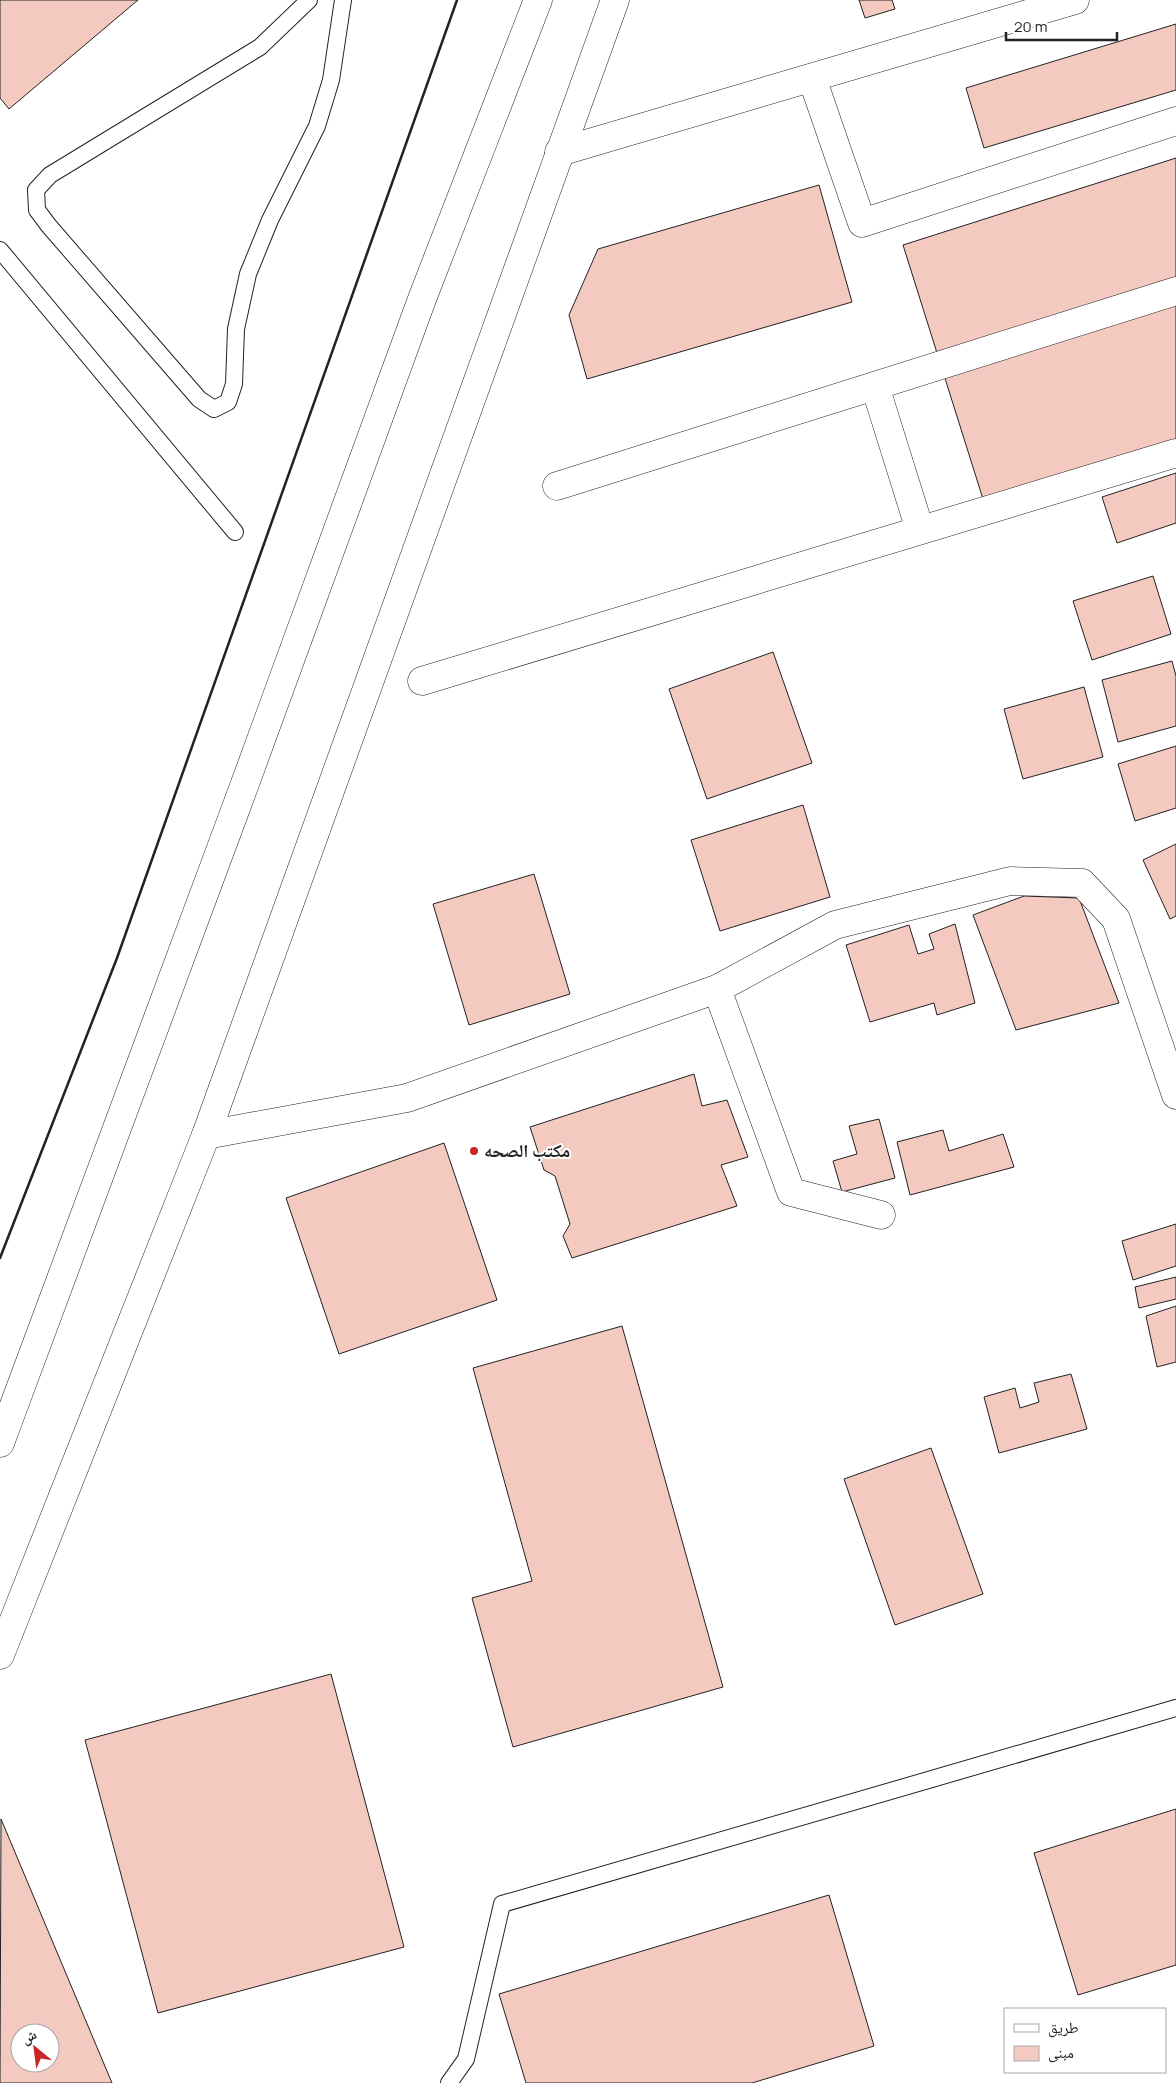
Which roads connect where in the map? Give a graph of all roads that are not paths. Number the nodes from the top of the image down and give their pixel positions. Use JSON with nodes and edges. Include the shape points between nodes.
{"nodes":[{"id":1,"x":309,"y":0,"type":"edge"},
{"id":2,"x":343,"y":0,"type":"edge"},
{"id":3,"x":538,"y":0,"type":"edge"},
{"id":4,"x":615,"y":0,"type":"edge"},
{"id":5,"x":1075,"y":0,"type":"edge"},
{"id":6,"x":812,"y":78,"type":"junction"},
{"id":7,"x":1176,"y":121,"type":"edge"},
{"id":8,"x":559,"y":152,"type":"junction"},
{"id":9,"x":0,"y":250,"type":"edge"},
{"id":10,"x":1176,"y":291,"type":"edge"},
{"id":11,"x":875,"y":386,"type":"junction"},
{"id":12,"x":1176,"y":452,"type":"edge"},
{"id":13,"x":557,"y":486,"type":"dead end"},
{"id":14,"x":920,"y":530,"type":"junction"},
{"id":15,"x":235,"y":532,"type":"dead end"},
{"id":16,"x":422,"y":681,"type":"dead end"},
{"id":17,"x":717,"y":989,"type":"junction"},
{"id":18,"x":1176,"y":1095,"type":"edge"},
{"id":19,"x":206,"y":1135,"type":"junction"},
{"id":20,"x":881,"y":1215,"type":"dead end"},
{"id":21,"x":0,"y":1442,"type":"edge"},
{"id":22,"x":0,"y":1654,"type":"edge"},
{"id":23,"x":1176,"y":1708,"type":"edge"},
{"id":24,"x":449,"y":2083,"type":"edge"}],
"edges":[{"from":1,"to":2,"type":"lane","via":[[260,48],[50,175],[36,190],[37,210],[49,226],[199,399],[214,409],[228,402],[234,384],[236,329],[248,274],[270,220],[317,126],[331,80]]},
{"from":3,"to":21,"type":"street","via":[[422,299]]},
{"from":4,"to":8,"type":"street"},
{"from":5,"to":6,"type":"street"},
{"from":6,"to":7,"type":"street","via":[[862,223]]},
{"from":6,"to":8,"type":"street"},
{"from":8,"to":19,"type":"street"},
{"from":9,"to":15,"type":"lane"},
{"from":10,"to":11,"type":"street"},
{"from":11,"to":13,"type":"street"},
{"from":11,"to":14,"type":"street"},
{"from":12,"to":14,"type":"street"},
{"from":14,"to":16,"type":"street"},
{"from":17,"to":18,"type":"street","via":[[835,925],[1010,881],[1082,883],[1116,919]]},
{"from":17,"to":19,"type":"street","via":[[407,1098]]},
{"from":17,"to":20,"type":"street","via":[[791,1192]]},
{"from":19,"to":22,"type":"street"},
{"from":23,"to":24,"type":"lane","via":[[502,1904],[466,2059]]}]}
